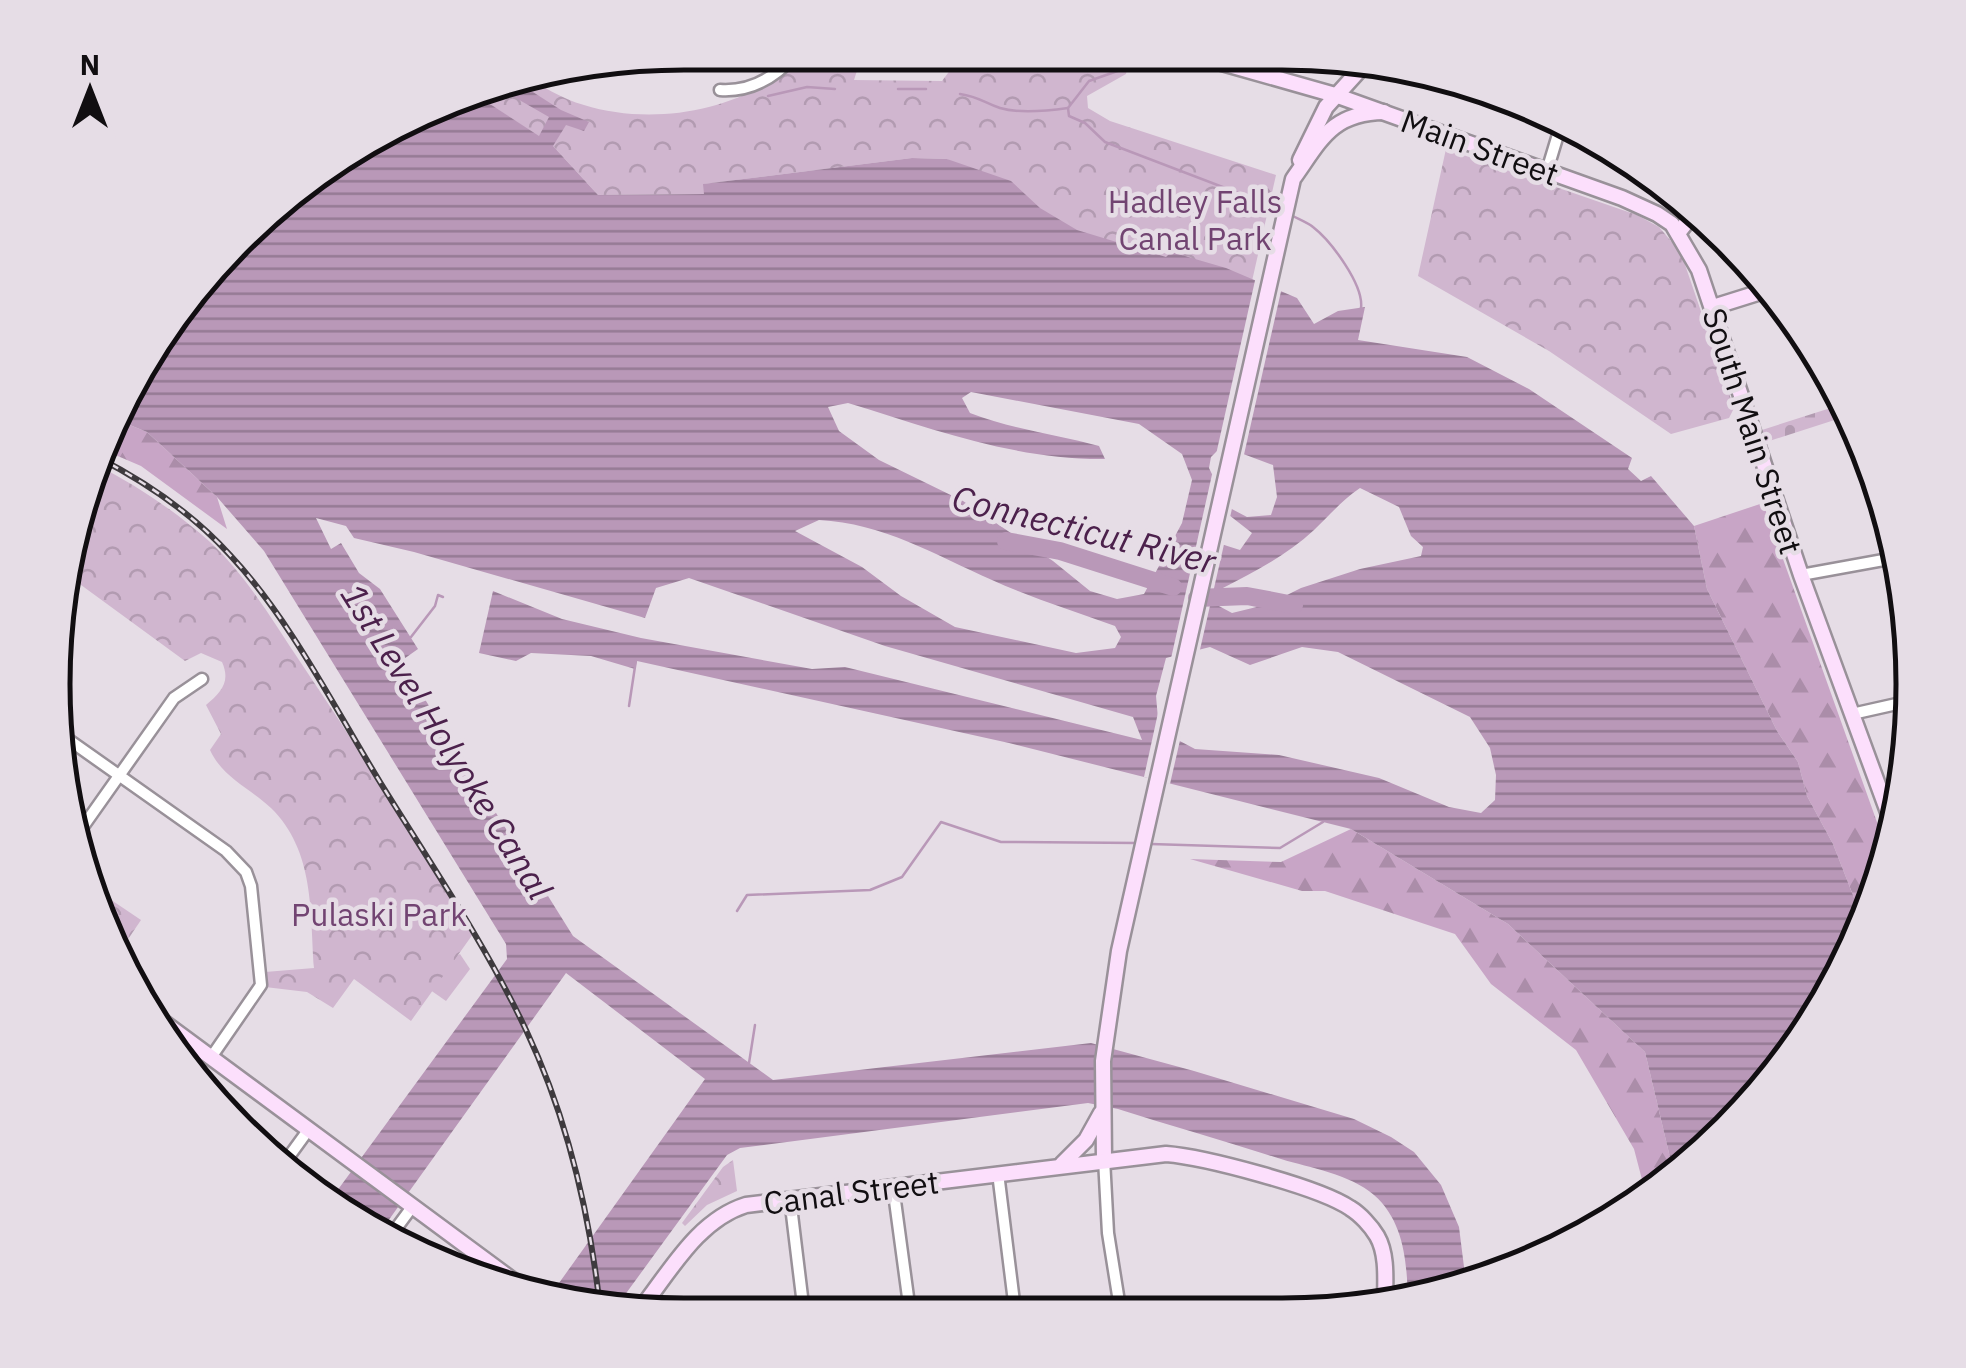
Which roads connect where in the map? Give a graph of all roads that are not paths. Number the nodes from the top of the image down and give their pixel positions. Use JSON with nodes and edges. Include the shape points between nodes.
{"nodes":[{"id":1,"x":776,"y":70,"type":"edge"},
{"id":2,"x":1247,"y":70,"type":"edge"},
{"id":3,"x":1355,"y":74,"type":"edge"},
{"id":4,"x":720,"y":90,"type":"dead end"},
{"id":5,"x":1335,"y":95,"type":"junction"},
{"id":6,"x":1384,"y":112,"type":"junction"},
{"id":7,"x":1557,"y":135,"type":"edge"},
{"id":8,"x":1547,"y":171,"type":"junction"},
{"id":9,"x":1293,"y":179,"type":"junction"},
{"id":10,"x":1687,"y":222,"type":"edge"},
{"id":11,"x":1679,"y":232,"type":"junction"},
{"id":12,"x":1756,"y":294,"type":"edge"},
{"id":13,"x":1713,"y":307,"type":"junction"},
{"id":14,"x":1883,"y":559,"type":"edge"},
{"id":15,"x":1801,"y":576,"type":"junction"},
{"id":16,"x":202,"y":679,"type":"dead end"},
{"id":17,"x":1895,"y":704,"type":"edge"},
{"id":18,"x":1852,"y":714,"type":"junction"},
{"id":19,"x":73,"y":743,"type":"edge"},
{"id":20,"x":120,"y":777,"type":"junction"},
{"id":21,"x":1884,"y":802,"type":"edge"},
{"id":22,"x":86,"y":823,"type":"edge"},
{"id":23,"x":178,"y":1032,"type":"edge"},
{"id":24,"x":212,"y":1056,"type":"junction"},
{"id":25,"x":1102,"y":1112,"type":"junction"},
{"id":26,"x":309,"y":1129,"type":"junction"},
{"id":27,"x":290,"y":1155,"type":"edge"},
{"id":28,"x":1104,"y":1159,"type":"junction"},
{"id":29,"x":1062,"y":1164,"type":"junction"},
{"id":30,"x":998,"y":1173,"type":"junction"},
{"id":31,"x":893,"y":1186,"type":"junction"},
{"id":32,"x":790,"y":1198,"type":"junction"},
{"id":33,"x":409,"y":1204,"type":"junction"},
{"id":34,"x":396,"y":1226,"type":"edge"},
{"id":35,"x":496,"y":1268,"type":"edge"},
{"id":36,"x":1385,"y":1289,"type":"edge"},
{"id":37,"x":650,"y":1297,"type":"edge"},
{"id":38,"x":802,"y":1298,"type":"edge"},
{"id":39,"x":908,"y":1298,"type":"edge"},
{"id":40,"x":1014,"y":1298,"type":"edge"},
{"id":41,"x":1118,"y":1298,"type":"edge"}],
"edges":[{"from":1,"to":4,"type":"street","via":[[760,83]]},
{"from":2,"to":5,"type":"main road","name":"Main Street"},
{"from":3,"to":5,"type":"main road"},
{"from":5,"to":6,"type":"main road","name":"Main Street"},
{"from":5,"to":9,"type":"main road"},
{"from":6,"to":8,"type":"main road","name":"Main Street"},
{"from":6,"to":9,"type":"main road","via":[[1334,125]]},
{"from":7,"to":8,"type":"street"},
{"from":8,"to":11,"type":"main road","name":"Main Street","via":[[1646,208]]},
{"from":9,"to":25,"type":"main road","via":[[1119,951]]},
{"from":10,"to":11,"type":"main road"},
{"from":11,"to":13,"type":"main road","name":"South Main Street"},
{"from":12,"to":13,"type":"main road"},
{"from":13,"to":15,"type":"main road","name":"South Main Street"},
{"from":14,"to":15,"type":"street"},
{"from":15,"to":18,"type":"main road","name":"South Main Street"},
{"from":16,"to":20,"type":"street","via":[[174,698]]},
{"from":17,"to":18,"type":"street"},
{"from":18,"to":21,"type":"main road","name":"South Main Street"},
{"from":19,"to":20,"type":"street"},
{"from":20,"to":22,"type":"street"},
{"from":20,"to":24,"type":"street","via":[[226,852],[251,886],[261,985]]},
{"from":23,"to":24,"type":"main road"},
{"from":24,"to":26,"type":"main road"},
{"from":25,"to":28,"type":"main road"},
{"from":25,"to":29,"type":"main road"},
{"from":26,"to":27,"type":"street"},
{"from":26,"to":33,"type":"main road"},
{"from":28,"to":29,"type":"main road","name":"Canal Street"},
{"from":28,"to":36,"type":"main road","name":"Canal Street","via":[[1191,1156],[1350,1208],[1378,1238]]},
{"from":28,"to":41,"type":"street"},
{"from":29,"to":30,"type":"main road","name":"Canal Street"},
{"from":30,"to":31,"type":"main road","name":"Canal Street"},
{"from":30,"to":40,"type":"street"},
{"from":31,"to":32,"type":"main road","name":"Canal Street"},
{"from":31,"to":39,"type":"street"},
{"from":32,"to":37,"type":"main road","name":"Canal Street","via":[[713,1220]]},
{"from":32,"to":38,"type":"street"},
{"from":33,"to":34,"type":"street"},
{"from":33,"to":35,"type":"main road"}]}
